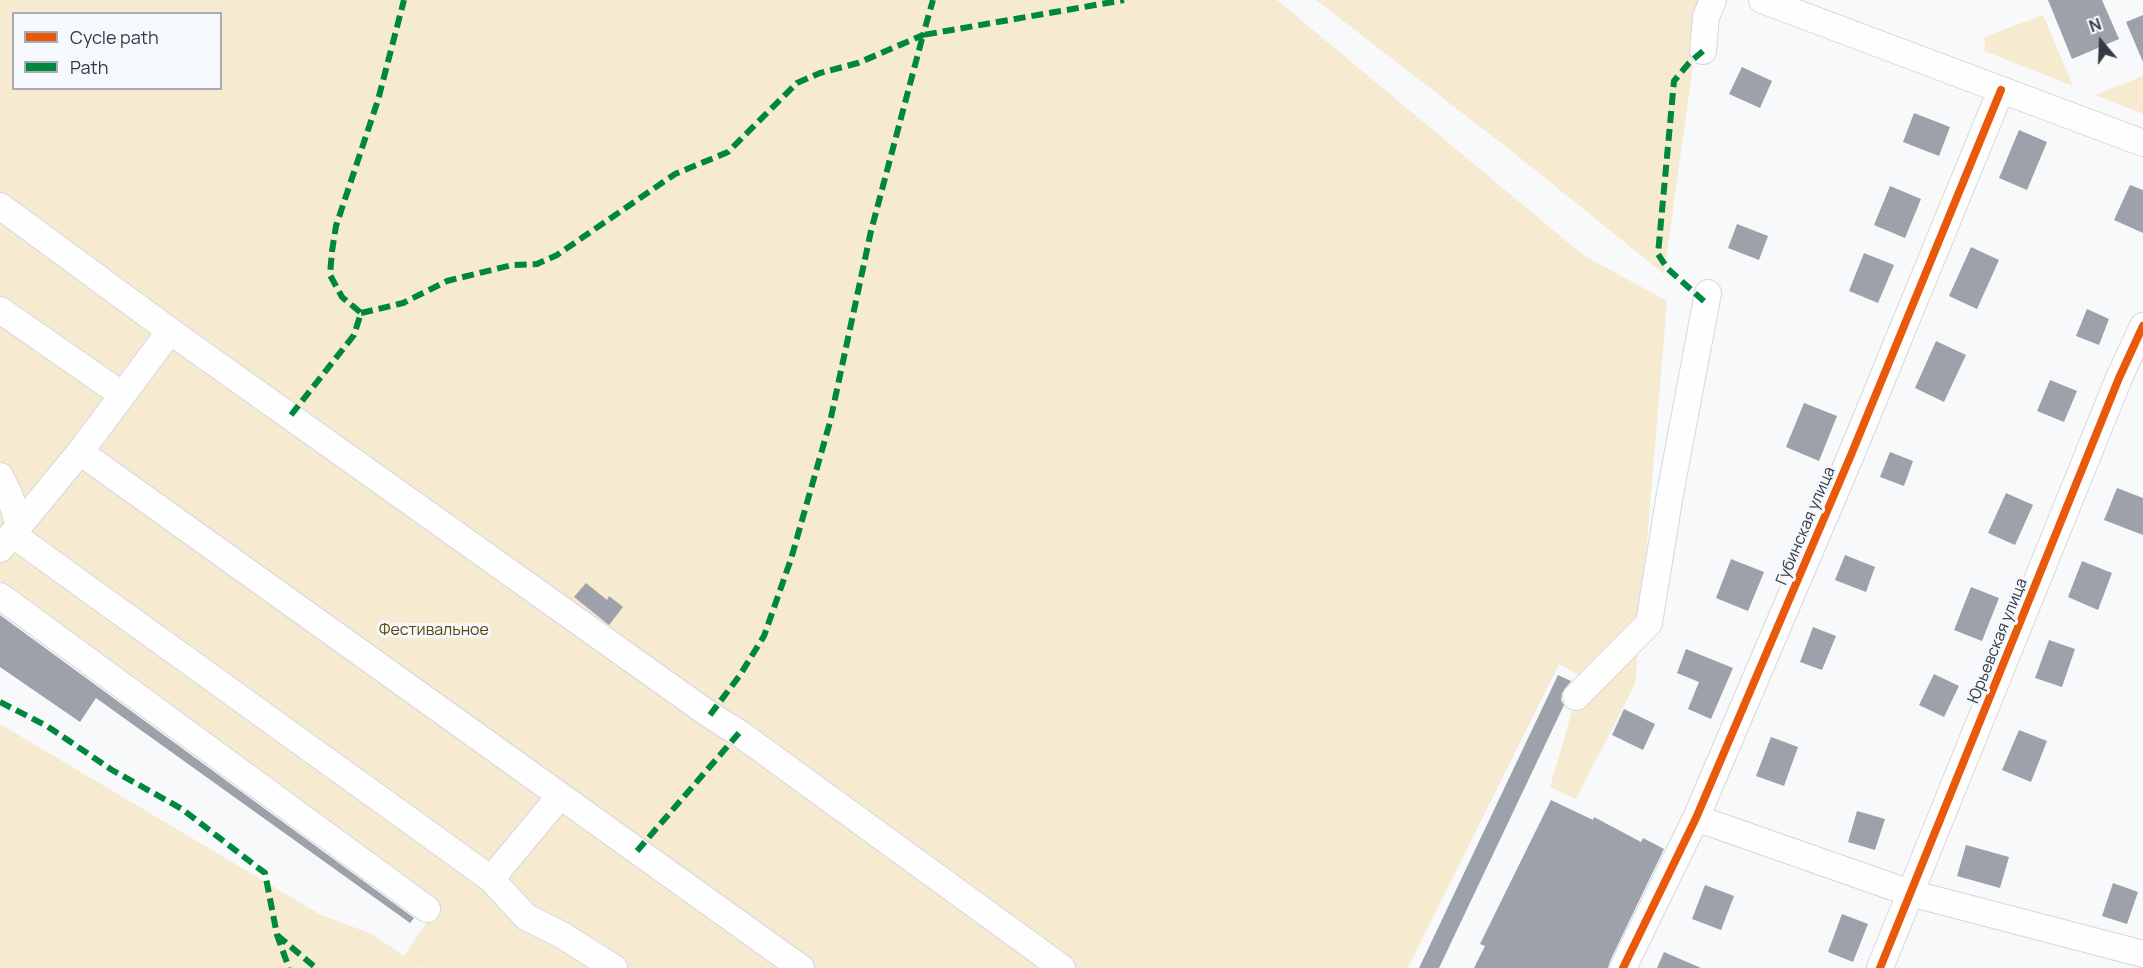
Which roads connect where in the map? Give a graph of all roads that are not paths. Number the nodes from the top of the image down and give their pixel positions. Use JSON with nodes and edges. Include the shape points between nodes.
{"nodes":[{"id":1,"x":1713,"y":0,"type":"edge"},
{"id":2,"x":1762,"y":0,"type":"edge"},
{"id":3,"x":1703,"y":51,"type":"dead end"},
{"id":4,"x":2001,"y":90,"type":"junction"},
{"id":5,"x":2143,"y":143,"type":"edge"},
{"id":6,"x":0,"y":206,"type":"edge"},
{"id":7,"x":1708,"y":293,"type":"dead end"},
{"id":8,"x":0,"y":310,"type":"edge"},
{"id":9,"x":2143,"y":326,"type":"edge"},
{"id":10,"x":170,"y":331,"type":"junction"},
{"id":11,"x":121,"y":394,"type":"junction"},
{"id":12,"x":80,"y":452,"type":"junction"},
{"id":13,"x":0,"y":476,"type":"edge"},
{"id":14,"x":10,"y":536,"type":"edge"},
{"id":15,"x":0,"y":596,"type":"edge"},
{"id":16,"x":1576,"y":697,"type":"dead end"},
{"id":17,"x":560,"y":796,"type":"junction"},
{"id":18,"x":1696,"y":818,"type":"junction"},
{"id":19,"x":491,"y":879,"type":"junction"},
{"id":20,"x":1910,"y":893,"type":"junction"},
{"id":21,"x":427,"y":909,"type":"dead end"},
{"id":22,"x":2143,"y":954,"type":"edge"},
{"id":23,"x":614,"y":968,"type":"edge"},
{"id":24,"x":801,"y":968,"type":"edge"},
{"id":25,"x":1062,"y":968,"type":"edge"},
{"id":26,"x":1623,"y":968,"type":"edge"},
{"id":27,"x":1880,"y":968,"type":"edge"}],
"edges":[{"from":1,"to":3,"type":"street","via":[[1706,17]]},
{"from":2,"to":4,"type":"street"},
{"from":4,"to":5,"type":"street"},
{"from":4,"to":18,"type":"street","name":"Губинская улица"},
{"from":6,"to":10,"type":"street"},
{"from":7,"to":16,"type":"street","via":[[1649,623]]},
{"from":8,"to":11,"type":"street"},
{"from":9,"to":20,"type":"street","name":"Юрьевская улица"},
{"from":10,"to":11,"type":"street"},
{"from":10,"to":25,"type":"street","via":[[739,733]]},
{"from":11,"to":12,"type":"street"},
{"from":12,"to":14,"type":"street"},
{"from":12,"to":17,"type":"street"},
{"from":13,"to":14,"type":"street","via":[[9,494]]},
{"from":14,"to":19,"type":"street"},
{"from":15,"to":21,"type":"street"},
{"from":17,"to":19,"type":"street"},
{"from":17,"to":24,"type":"street"},
{"from":18,"to":20,"type":"street"},
{"from":18,"to":26,"type":"street","name":"Губинская улица"},
{"from":19,"to":23,"type":"street","via":[[526,917]]},
{"from":20,"to":22,"type":"street"},
{"from":20,"to":27,"type":"street","name":"Юрьевская улица"}]}
